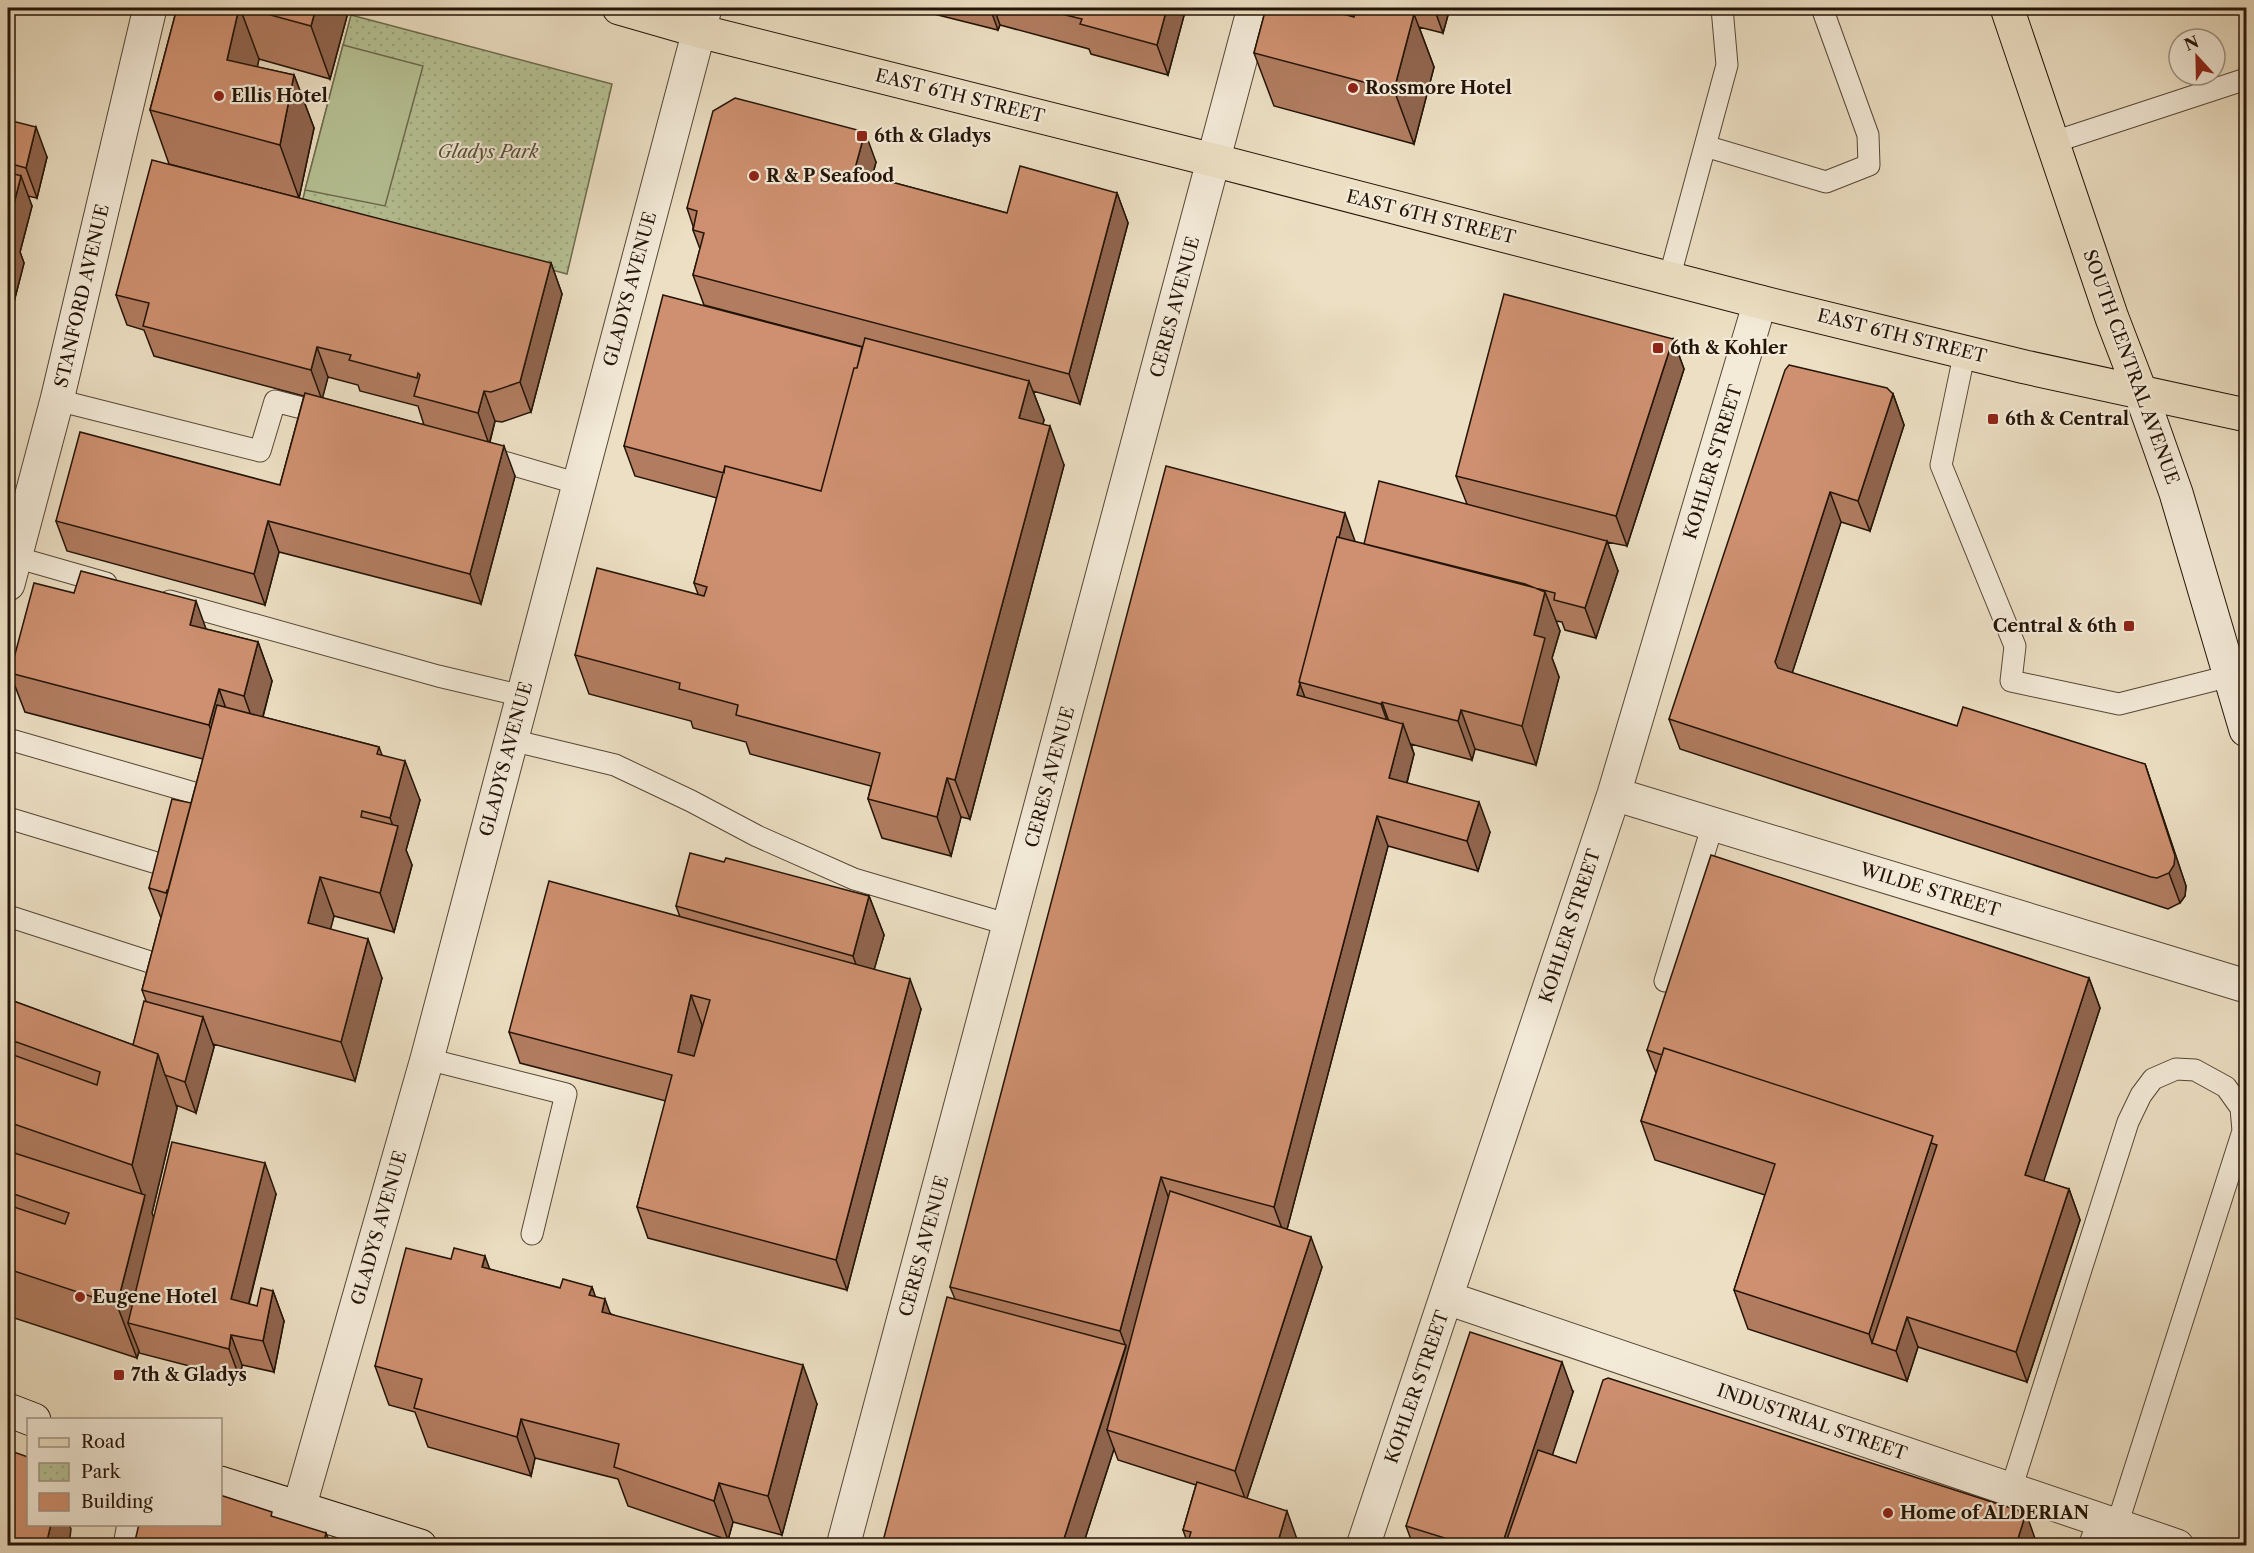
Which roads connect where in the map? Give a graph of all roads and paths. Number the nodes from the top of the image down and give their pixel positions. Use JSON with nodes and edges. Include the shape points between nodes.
{"nodes":[{"id":1,"x":150,"y":8,"type":"edge"},
{"id":2,"x":619,"y":8,"type":"edge"},
{"id":3,"x":1254,"y":8,"type":"edge"},
{"id":4,"x":1722,"y":8,"type":"edge"},
{"id":5,"x":1822,"y":8,"type":"edge"},
{"id":6,"x":2007,"y":8,"type":"edge"},
{"id":7,"x":702,"y":19,"type":"edge"},
{"id":8,"x":2247,"y":79,"type":"edge"},
{"id":9,"x":2054,"y":142,"type":"junction"},
{"id":10,"x":1705,"y":146,"type":"junction"},
{"id":11,"x":1213,"y":160,"type":"junction"},
{"id":12,"x":1669,"y":279,"type":"junction"},
{"id":13,"x":1760,"y":302,"type":"junction"},
{"id":14,"x":1965,"y":351,"type":"junction"},
{"id":15,"x":2140,"y":391,"type":"junction"},
{"id":16,"x":57,"y":400,"type":"junction"},
{"id":17,"x":2247,"y":415,"type":"edge"},
{"id":18,"x":344,"y":419,"type":"edge"},
{"id":19,"x":458,"y":449,"type":"edge"},
{"id":20,"x":579,"y":484,"type":"junction"},
{"id":21,"x":11,"y":570,"type":"edge"},
{"id":22,"x":131,"y":590,"type":"edge"},
{"id":23,"x":153,"y":596,"type":"edge"},
{"id":24,"x":2230,"y":676,"type":"junction"},
{"id":25,"x":523,"y":696,"type":"junction"},
{"id":26,"x":2247,"y":730,"type":"edge"},
{"id":27,"x":8,"y":739,"type":"edge"},
{"id":28,"x":511,"y":740,"type":"junction"},
{"id":29,"x":198,"y":794,"type":"edge"},
{"id":30,"x":1614,"y":794,"type":"junction"},
{"id":31,"x":8,"y":818,"type":"edge"},
{"id":32,"x":1713,"y":824,"type":"junction"},
{"id":33,"x":160,"y":864,"type":"edge"},
{"id":34,"x":8,"y":916,"type":"edge"},
{"id":35,"x":1010,"y":924,"type":"junction"},
{"id":36,"x":153,"y":963,"type":"edge"},
{"id":37,"x":1665,"y":981,"type":"dead end"},
{"id":38,"x":2247,"y":986,"type":"edge"},
{"id":39,"x":428,"y":1059,"type":"junction"},
{"id":40,"x":532,"y":1234,"type":"dead end"},
{"id":41,"x":1447,"y":1298,"type":"junction"},
{"id":42,"x":8,"y":1410,"type":"edge"},
{"id":43,"x":31,"y":1418,"type":"edge"},
{"id":44,"x":222,"y":1484,"type":"edge"},
{"id":45,"x":2012,"y":1489,"type":"junction"},
{"id":46,"x":299,"y":1508,"type":"junction"},
{"id":47,"x":134,"y":1526,"type":"edge"},
{"id":48,"x":2101,"y":1530,"type":"edge"},
{"id":49,"x":130,"y":1545,"type":"edge"},
{"id":50,"x":420,"y":1545,"type":"edge"},
{"id":51,"x":843,"y":1545,"type":"edge"},
{"id":52,"x":1364,"y":1545,"type":"edge"},
{"id":53,"x":2177,"y":1545,"type":"edge"}],
"edges":[{"from":1,"to":16,"type":"street","name":"STANFORD AVENUE"},
{"from":2,"to":7,"type":"main road","name":"EAST 6TH STREET"},
{"from":3,"to":11,"type":"street","name":"CERES AVENUE"},
{"from":4,"to":10,"type":"lane","via":[[1728,65]]},
{"from":5,"to":10,"type":"lane","via":[[1868,135],[1869,165],[1826,182]]},
{"from":6,"to":9,"type":"main road","name":"SOUTH CENTRAL AVENUE"},
{"from":7,"to":11,"type":"main road","name":"EAST 6TH STREET"},
{"from":7,"to":20,"type":"street","name":"GLADYS AVENUE"},
{"from":8,"to":9,"type":"lane"},
{"from":9,"to":15,"type":"main road","name":"SOUTH CENTRAL AVENUE"},
{"from":10,"to":12,"type":"lane"},
{"from":11,"to":12,"type":"main road","name":"EAST 6TH STREET"},
{"from":11,"to":35,"type":"street","name":"CERES AVENUE"},
{"from":12,"to":13,"type":"main road","name":"EAST 6TH STREET"},
{"from":13,"to":14,"type":"main road","name":"EAST 6TH STREET"},
{"from":13,"to":30,"type":"street","name":"KOHLER STREET"},
{"from":14,"to":15,"type":"main road","name":"EAST 6TH STREET"},
{"from":14,"to":24,"type":"lane","via":[[1941,465],[2015,646],[2011,681],[2119,704]]},
{"from":15,"to":17,"type":"main road","name":"EAST 6TH STREET"},
{"from":15,"to":24,"type":"street","name":"SOUTH CENTRAL AVENUE","via":[[2176,493]]},
{"from":16,"to":18,"type":"lane","via":[[260,451],[275,401]]},
{"from":16,"to":21,"type":"street","name":"STANFORD AVENUE"},
{"from":19,"to":20,"type":"lane"},
{"from":20,"to":25,"type":"street","name":"GLADYS AVENUE"},
{"from":21,"to":22,"type":"lane"},
{"from":23,"to":25,"type":"lane"},
{"from":24,"to":26,"type":"street","name":"SOUTH CENTRAL AVENUE"},
{"from":25,"to":28,"type":"street","name":"GLADYS AVENUE"},
{"from":27,"to":29,"type":"lane"},
{"from":28,"to":35,"type":"lane","via":[[615,765],[854,879]]},
{"from":28,"to":39,"type":"street","name":"GLADYS AVENUE"},
{"from":30,"to":32,"type":"street","name":"WILDE STREET"},
{"from":30,"to":41,"type":"street","name":"KOHLER STREET"},
{"from":31,"to":33,"type":"lane"},
{"from":32,"to":37,"type":"lane"},
{"from":32,"to":38,"type":"street","name":"WILDE STREET"},
{"from":34,"to":36,"type":"lane"},
{"from":35,"to":51,"type":"street","name":"CERES AVENUE"},
{"from":39,"to":40,"type":"lane","via":[[566,1094]]},
{"from":39,"to":46,"type":"street","name":"GLADYS AVENUE"},
{"from":41,"to":45,"type":"street","name":"INDUSTRIAL STREET"},
{"from":41,"to":52,"type":"street","name":"KOHLER STREET"},
{"from":42,"to":43,"type":"street"},
{"from":44,"to":46,"type":"street"},
{"from":45,"to":48,"type":"street","name":"INDUSTRIAL STREET"},
{"from":45,"to":48,"type":"lane","via":[[2128,1122],[2153,1079],[2176,1069],[2195,1070],[2226,1087],[2241,1108],[2243,1131]]},
{"from":46,"to":50,"type":"street"},
{"from":47,"to":49,"type":"street"},
{"from":48,"to":53,"type":"street","name":"INDUSTRIAL STREET"}]}
